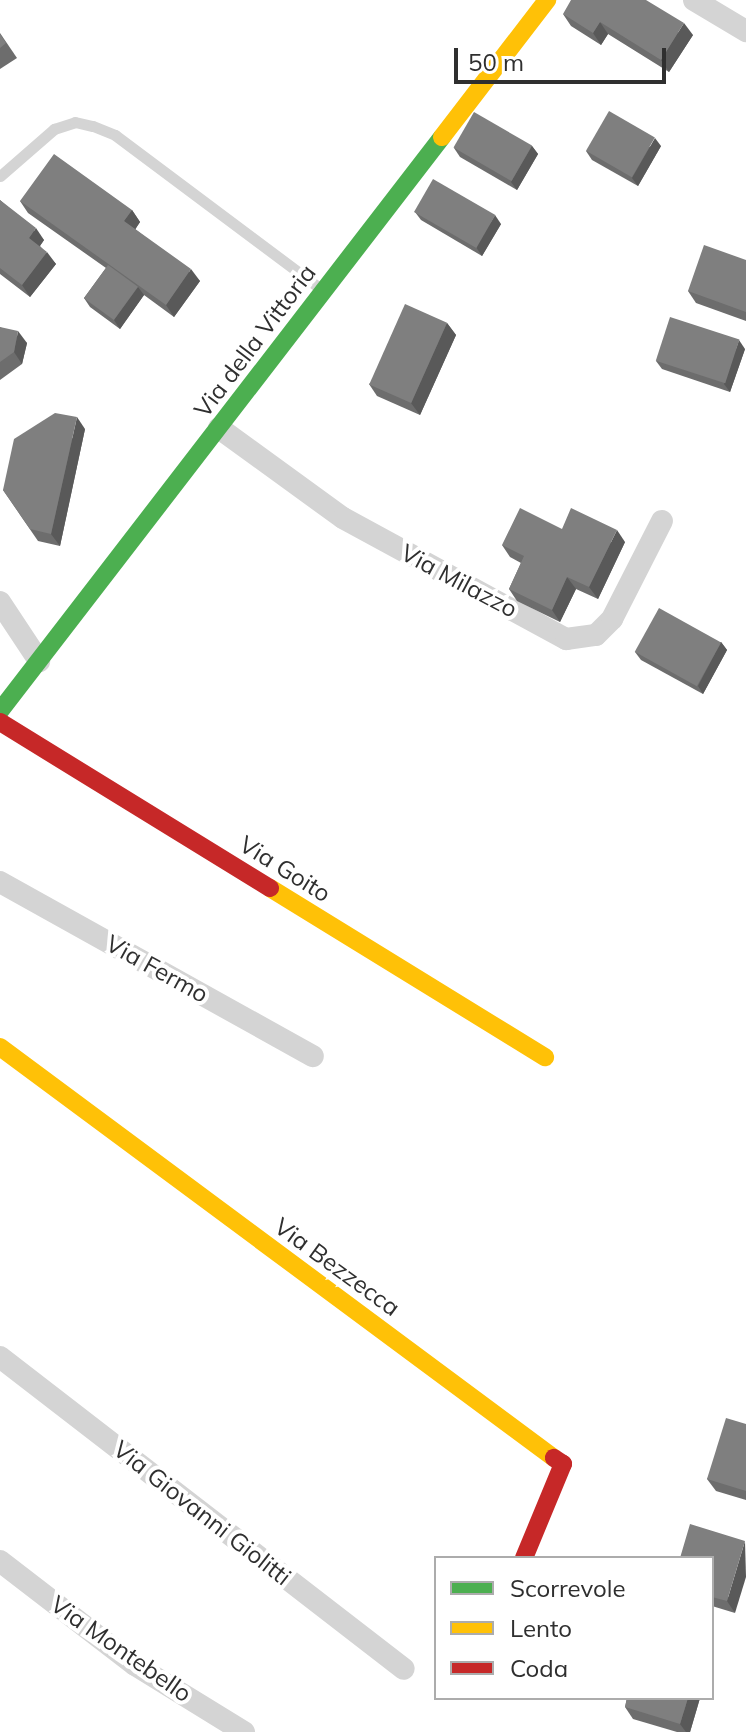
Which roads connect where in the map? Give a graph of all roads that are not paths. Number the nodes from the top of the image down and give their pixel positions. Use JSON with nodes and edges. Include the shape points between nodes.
{"nodes":[{"id":1,"x":547,"y":0,"type":"edge"},
{"id":2,"x":694,"y":0,"type":"edge"},
{"id":3,"x":746,"y":31,"type":"edge"},
{"id":4,"x":0,"y":176,"type":"edge"},
{"id":5,"x":323,"y":290,"type":"junction"},
{"id":6,"x":219,"y":428,"type":"junction"},
{"id":7,"x":662,"y":521,"type":"dead end"},
{"id":8,"x":0,"y":602,"type":"edge"},
{"id":9,"x":39,"y":661,"type":"junction"},
{"id":10,"x":0,"y":711,"type":"edge"},
{"id":11,"x":0,"y":722,"type":"edge"},
{"id":12,"x":0,"y":882,"type":"edge"},
{"id":13,"x":0,"y":1047,"type":"edge"},
{"id":14,"x":313,"y":1056,"type":"dead end"},
{"id":15,"x":545,"y":1057,"type":"dead end"},
{"id":16,"x":0,"y":1357,"type":"edge"},
{"id":17,"x":525,"y":1556,"type":"edge"},
{"id":18,"x":0,"y":1561,"type":"edge"},
{"id":19,"x":404,"y":1669,"type":"dead end"},
{"id":20,"x":244,"y":1732,"type":"edge"}],
"edges":[{"from":1,"to":5,"type":"street","name":"Via della Vittoria"},
{"from":2,"to":3,"type":"street"},
{"from":4,"to":5,"type":"lane","via":[[54,129],[75,122],[93,126],[115,135]]},
{"from":5,"to":6,"type":"street","name":"Via della Vittoria"},
{"from":6,"to":7,"type":"street","name":"Via Milazzo","via":[[343,518],[566,639],[596,635],[612,619]]},
{"from":6,"to":9,"type":"street","name":"Via della Vittoria"},
{"from":8,"to":9,"type":"street"},
{"from":9,"to":10,"type":"street","name":"Via della Vittoria"},
{"from":11,"to":15,"type":"street","name":"Via Goito"},
{"from":12,"to":14,"type":"street","name":"Via Fermo"},
{"from":13,"to":17,"type":"street","name":"Via Bezzecca","via":[[563,1464]]},
{"from":16,"to":19,"type":"street","name":"Via Giovanni Giolitti"},
{"from":18,"to":20,"type":"street","name":"Via Montebello","via":[[135,1665]]}]}
